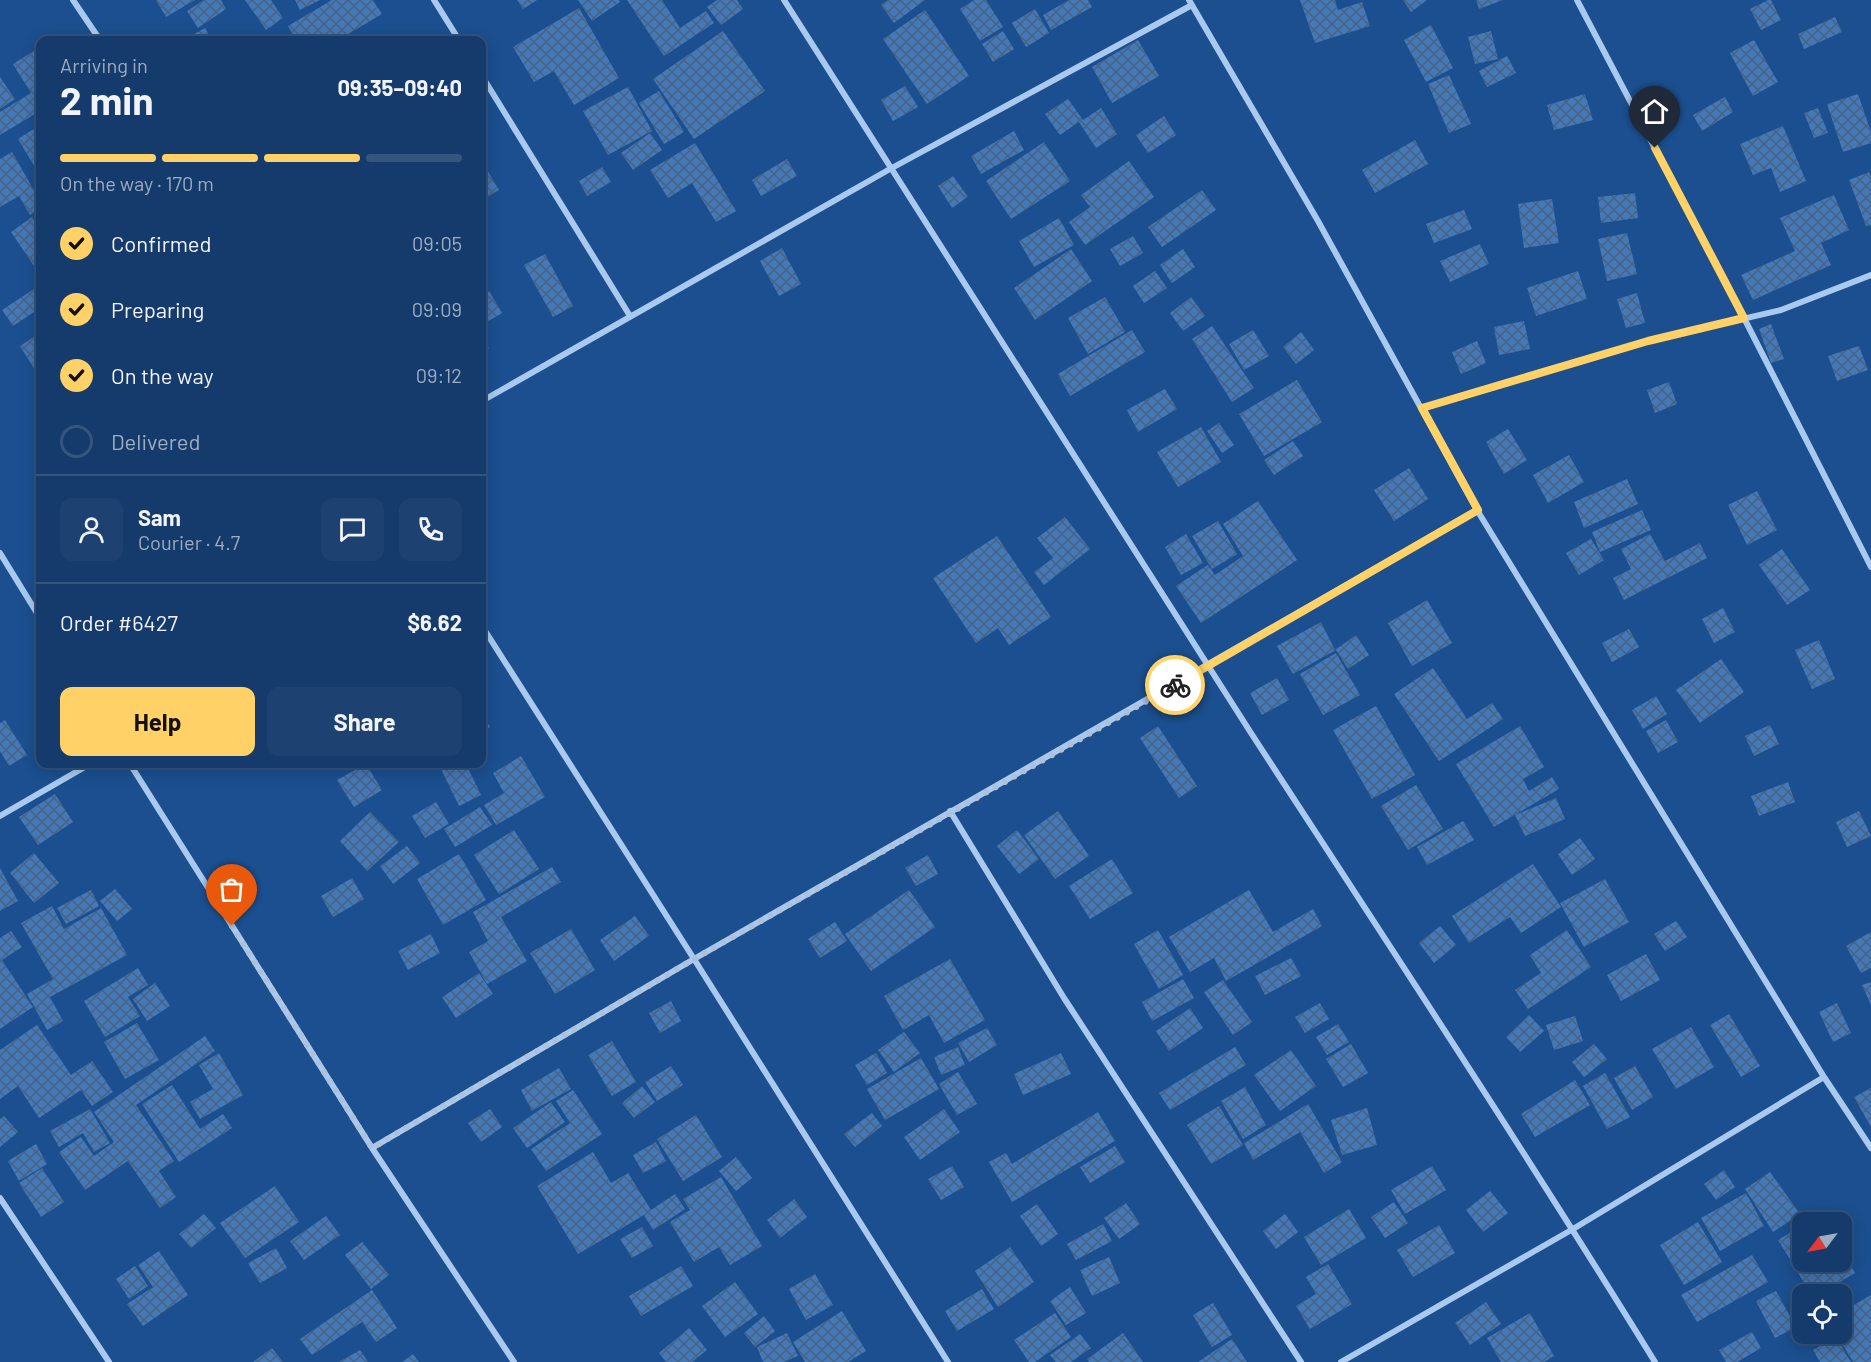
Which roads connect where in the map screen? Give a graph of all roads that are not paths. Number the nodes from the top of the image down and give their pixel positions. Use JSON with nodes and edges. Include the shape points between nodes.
{"nodes":[{"id":1,"x":73,"y":0,"type":"edge"},
{"id":2,"x":434,"y":0,"type":"edge"},
{"id":3,"x":784,"y":0,"type":"edge"},
{"id":4,"x":1577,"y":0,"type":"edge"},
{"id":5,"x":1190,"y":3,"type":"edge"},
{"id":6,"x":97,"y":36,"type":"edge"},
{"id":7,"x":456,"y":36,"type":"edge"},
{"id":8,"x":486,"y":82,"type":"edge"},
{"id":9,"x":890,"y":169,"type":"junction"},
{"id":10,"x":1871,"y":275,"type":"edge"},
{"id":11,"x":630,"y":316,"type":"junction"},
{"id":12,"x":1744,"y":318,"type":"junction"},
{"id":13,"x":486,"y":399,"type":"edge"},
{"id":14,"x":1422,"y":408,"type":"junction"},
{"id":15,"x":1478,"y":510,"type":"junction"},
{"id":16,"x":0,"y":553,"type":"edge"},
{"id":17,"x":1871,"y":567,"type":"edge"},
{"id":18,"x":36,"y":612,"type":"edge"},
{"id":19,"x":486,"y":632,"type":"edge"},
{"id":20,"x":1208,"y":666,"type":"junction"},
{"id":21,"x":83,"y":768,"type":"edge"},
{"id":22,"x":133,"y":768,"type":"edge"},
{"id":23,"x":950,"y":811,"type":"junction"},
{"id":24,"x":0,"y":816,"type":"edge"},
{"id":25,"x":694,"y":959,"type":"junction"},
{"id":26,"x":1824,"y":1077,"type":"junction"},
{"id":27,"x":372,"y":1148,"type":"junction"},
{"id":28,"x":1871,"y":1148,"type":"edge"},
{"id":29,"x":0,"y":1198,"type":"edge"},
{"id":30,"x":1573,"y":1229,"type":"junction"},
{"id":31,"x":109,"y":1362,"type":"edge"},
{"id":32,"x":514,"y":1362,"type":"edge"},
{"id":33,"x":948,"y":1362,"type":"edge"},
{"id":34,"x":1301,"y":1362,"type":"edge"},
{"id":35,"x":1341,"y":1362,"type":"edge"},
{"id":36,"x":1655,"y":1362,"type":"edge"}],
"edges":[{"from":1,"to":6,"type":"street"},
{"from":2,"to":7,"type":"street"},
{"from":3,"to":9,"type":"street"},
{"from":4,"to":12,"type":"street"},
{"from":5,"to":9,"type":"street"},
{"from":5,"to":14,"type":"street"},
{"from":8,"to":11,"type":"street"},
{"from":9,"to":11,"type":"street"},
{"from":9,"to":20,"type":"street"},
{"from":10,"to":12,"type":"street","via":[[1781,310]]},
{"from":11,"to":13,"type":"street"},
{"from":12,"to":14,"type":"street","via":[[1648,341]]},
{"from":12,"to":17,"type":"street"},
{"from":14,"to":15,"type":"street"},
{"from":15,"to":20,"type":"street"},
{"from":15,"to":26,"type":"street"},
{"from":16,"to":18,"type":"street"},
{"from":19,"to":25,"type":"street"},
{"from":20,"to":23,"type":"street"},
{"from":20,"to":30,"type":"street"},
{"from":21,"to":24,"type":"street"},
{"from":22,"to":27,"type":"street"},
{"from":23,"to":25,"type":"street"},
{"from":23,"to":34,"type":"street","via":[[1064,998]]},
{"from":25,"to":27,"type":"street"},
{"from":25,"to":33,"type":"street"},
{"from":26,"to":28,"type":"street"},
{"from":26,"to":30,"type":"street"},
{"from":27,"to":32,"type":"street"},
{"from":29,"to":31,"type":"street"},
{"from":30,"to":35,"type":"street"},
{"from":30,"to":36,"type":"street"}]}
